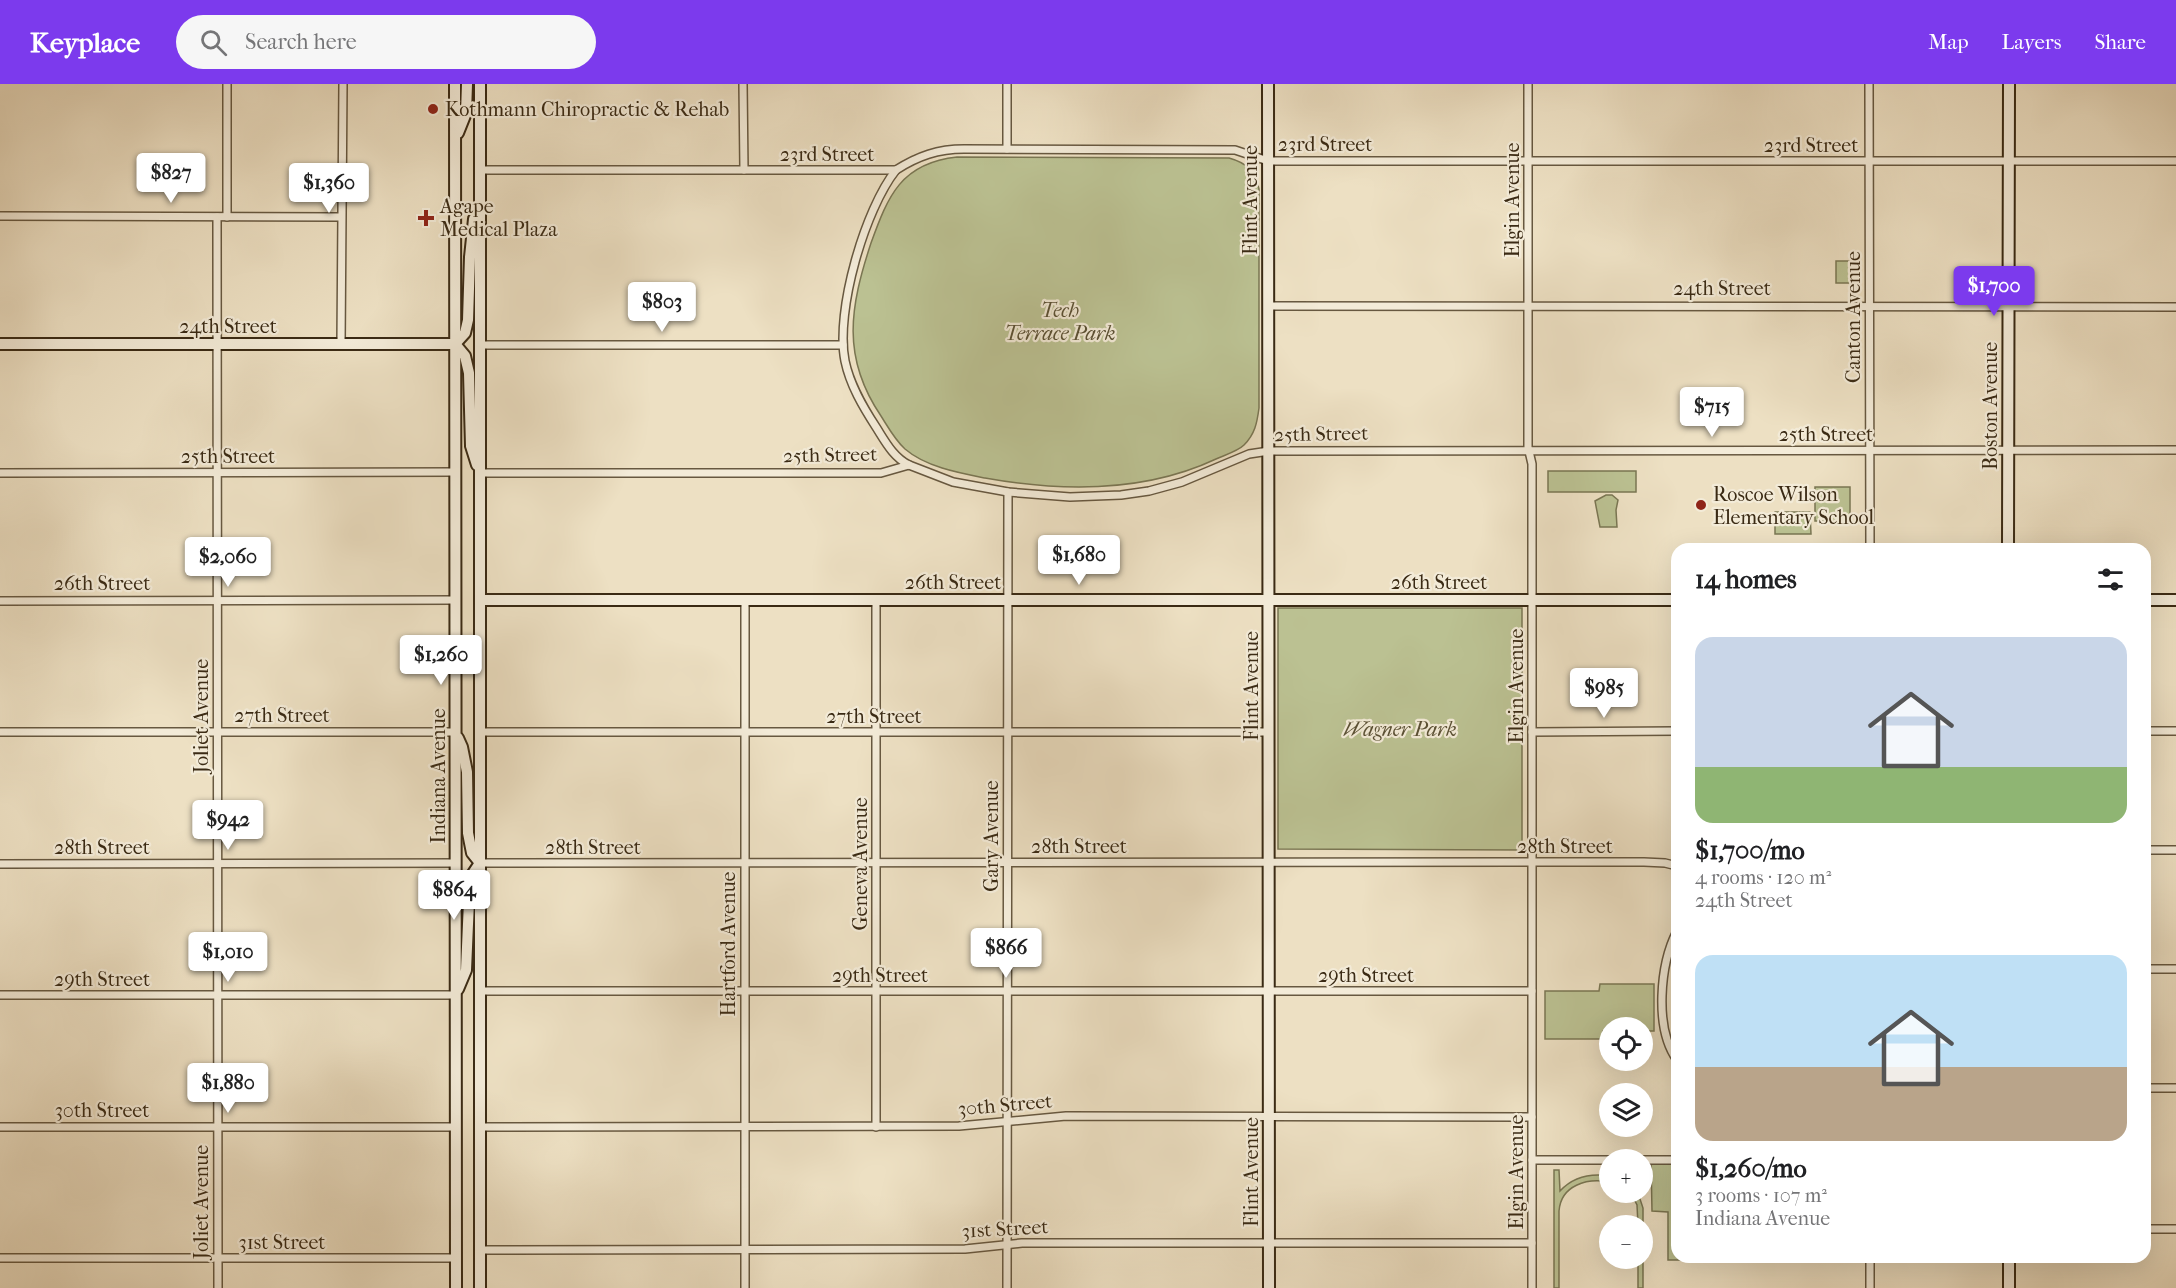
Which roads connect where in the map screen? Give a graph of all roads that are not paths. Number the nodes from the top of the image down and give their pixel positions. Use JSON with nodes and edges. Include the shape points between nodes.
{"nodes":[{"id":1,"x":227,"y":84,"type":"edge"},
{"id":2,"x":343,"y":84,"type":"edge"},
{"id":3,"x":455,"y":84,"type":"edge"},
{"id":4,"x":467,"y":84,"type":"edge"},
{"id":5,"x":480,"y":84,"type":"edge"},
{"id":6,"x":743,"y":84,"type":"edge"},
{"id":7,"x":1007,"y":84,"type":"edge"},
{"id":8,"x":1268,"y":84,"type":"edge"},
{"id":9,"x":1528,"y":84,"type":"edge"},
{"id":10,"x":1869,"y":84,"type":"edge"},
{"id":11,"x":2009,"y":84,"type":"edge"},
{"id":12,"x":456,"y":141,"type":"junction"},
{"id":13,"x":1007,"y":149,"type":"junction"},
{"id":14,"x":1268,"y":161,"type":"junction"},
{"id":15,"x":1528,"y":161,"type":"junction"},
{"id":16,"x":1869,"y":161,"type":"junction"},
{"id":17,"x":2010,"y":161,"type":"junction"},
{"id":18,"x":2176,"y":161,"type":"edge"},
{"id":19,"x":480,"y":170,"type":"junction"},
{"id":20,"x":744,"y":170,"type":"junction"},
{"id":21,"x":896,"y":170,"type":"junction"},
{"id":22,"x":0,"y":216,"type":"edge"},
{"id":23,"x":217,"y":217,"type":"junction"},
{"id":24,"x":226,"y":217,"type":"junction"},
{"id":25,"x":342,"y":217,"type":"junction"},
{"id":26,"x":1268,"y":306,"type":"junction"},
{"id":27,"x":1528,"y":306,"type":"junction"},
{"id":28,"x":1869,"y":307,"type":"junction"},
{"id":29,"x":2008,"y":307,"type":"junction"},
{"id":30,"x":2176,"y":307,"type":"edge"},
{"id":31,"x":0,"y":344,"type":"edge"},
{"id":32,"x":217,"y":344,"type":"junction"},
{"id":33,"x":341,"y":344,"type":"junction"},
{"id":34,"x":456,"y":344,"type":"junction"},
{"id":35,"x":480,"y":345,"type":"junction"},
{"id":36,"x":843,"y":345,"type":"junction"},
{"id":37,"x":1529,"y":450,"type":"junction"},
{"id":38,"x":1869,"y":450,"type":"junction"},
{"id":39,"x":2008,"y":450,"type":"junction"},
{"id":40,"x":2176,"y":450,"type":"edge"},
{"id":41,"x":1269,"y":451,"type":"junction"},
{"id":42,"x":909,"y":465,"type":"junction"},
{"id":43,"x":217,"y":472,"type":"junction"},
{"id":44,"x":456,"y":472,"type":"junction"},
{"id":45,"x":0,"y":473,"type":"edge"},
{"id":46,"x":480,"y":473,"type":"junction"},
{"id":47,"x":1008,"y":492,"type":"junction"},
{"id":48,"x":1870,"y":543,"type":"edge"},
{"id":49,"x":2008,"y":543,"type":"edge"},
{"id":50,"x":218,"y":600,"type":"junction"},
{"id":51,"x":456,"y":600,"type":"junction"},
{"id":52,"x":480,"y":600,"type":"junction"},
{"id":53,"x":745,"y":600,"type":"junction"},
{"id":54,"x":876,"y":600,"type":"junction"},
{"id":55,"x":1008,"y":600,"type":"junction"},
{"id":56,"x":1269,"y":600,"type":"junction"},
{"id":57,"x":1533,"y":600,"type":"junction"},
{"id":58,"x":1671,"y":600,"type":"edge"},
{"id":59,"x":2151,"y":600,"type":"edge"},
{"id":60,"x":2176,"y":600,"type":"edge"},
{"id":61,"x":0,"y":601,"type":"edge"},
{"id":62,"x":1671,"y":731,"type":"edge"},
{"id":63,"x":2151,"y":731,"type":"edge"},
{"id":64,"x":2176,"y":731,"type":"edge"},
{"id":65,"x":0,"y":732,"type":"edge"},
{"id":66,"x":218,"y":732,"type":"junction"},
{"id":67,"x":456,"y":732,"type":"junction"},
{"id":68,"x":480,"y":732,"type":"junction"},
{"id":69,"x":744,"y":732,"type":"junction"},
{"id":70,"x":876,"y":732,"type":"junction"},
{"id":71,"x":1008,"y":732,"type":"junction"},
{"id":72,"x":1268,"y":732,"type":"junction"},
{"id":73,"x":1532,"y":732,"type":"junction"},
{"id":74,"x":2151,"y":850,"type":"edge"},
{"id":75,"x":2176,"y":850,"type":"edge"},
{"id":76,"x":1269,"y":862,"type":"junction"},
{"id":77,"x":1532,"y":862,"type":"junction"},
{"id":78,"x":456,"y":863,"type":"junction"},
{"id":79,"x":480,"y":863,"type":"junction"},
{"id":80,"x":744,"y":863,"type":"junction"},
{"id":81,"x":877,"y":863,"type":"junction"},
{"id":82,"x":1008,"y":863,"type":"junction"},
{"id":83,"x":0,"y":864,"type":"edge"},
{"id":84,"x":218,"y":864,"type":"junction"},
{"id":85,"x":1671,"y":864,"type":"edge"},
{"id":86,"x":1671,"y":945,"type":"edge"},
{"id":87,"x":2151,"y":969,"type":"edge"},
{"id":88,"x":2176,"y":969,"type":"edge"},
{"id":89,"x":480,"y":991,"type":"junction"},
{"id":90,"x":744,"y":991,"type":"junction"},
{"id":91,"x":877,"y":991,"type":"junction"},
{"id":92,"x":1008,"y":991,"type":"junction"},
{"id":93,"x":1268,"y":991,"type":"junction"},
{"id":94,"x":1532,"y":991,"type":"junction"},
{"id":95,"x":0,"y":995,"type":"edge"},
{"id":96,"x":218,"y":995,"type":"junction"},
{"id":97,"x":456,"y":995,"type":"junction"},
{"id":98,"x":1671,"y":1048,"type":"edge"},
{"id":99,"x":2151,"y":1088,"type":"edge"},
{"id":100,"x":2176,"y":1088,"type":"edge"},
{"id":101,"x":1268,"y":1117,"type":"junction"},
{"id":102,"x":1532,"y":1117,"type":"junction"},
{"id":103,"x":1008,"y":1122,"type":"junction"},
{"id":104,"x":0,"y":1127,"type":"edge"},
{"id":105,"x":218,"y":1127,"type":"junction"},
{"id":106,"x":456,"y":1127,"type":"junction"},
{"id":107,"x":480,"y":1127,"type":"junction"},
{"id":108,"x":745,"y":1127,"type":"junction"},
{"id":109,"x":876,"y":1127,"type":"junction"},
{"id":110,"x":1532,"y":1160,"type":"junction"},
{"id":111,"x":1599,"y":1160,"type":"edge"},
{"id":112,"x":1653,"y":1160,"type":"edge"},
{"id":113,"x":1671,"y":1160,"type":"edge"},
{"id":114,"x":2151,"y":1229,"type":"edge"},
{"id":115,"x":2176,"y":1229,"type":"edge"},
{"id":116,"x":1269,"y":1243,"type":"junction"},
{"id":117,"x":1532,"y":1243,"type":"junction"},
{"id":118,"x":1008,"y":1244,"type":"junction"},
{"id":119,"x":745,"y":1249,"type":"junction"},
{"id":120,"x":480,"y":1250,"type":"junction"},
{"id":121,"x":0,"y":1258,"type":"edge"},
{"id":122,"x":218,"y":1258,"type":"junction"},
{"id":123,"x":456,"y":1258,"type":"junction"},
{"id":124,"x":1870,"y":1263,"type":"edge"},
{"id":125,"x":2009,"y":1263,"type":"edge"},
{"id":126,"x":218,"y":1288,"type":"edge"},
{"id":127,"x":456,"y":1288,"type":"edge"},
{"id":128,"x":462,"y":1288,"type":"edge"},
{"id":129,"x":480,"y":1288,"type":"edge"},
{"id":130,"x":745,"y":1288,"type":"edge"},
{"id":131,"x":1007,"y":1288,"type":"edge"},
{"id":132,"x":1269,"y":1288,"type":"edge"},
{"id":133,"x":1532,"y":1288,"type":"edge"},
{"id":134,"x":1870,"y":1288,"type":"edge"},
{"id":135,"x":2009,"y":1288,"type":"edge"}],
"edges":[{"from":1,"to":24,"type":"street"},
{"from":2,"to":25,"type":"street"},
{"from":3,"to":12,"type":"street","name":"Indiana Avenue"},
{"from":4,"to":12,"type":"street","via":[[466,113]]},
{"from":5,"to":19,"type":"street"},
{"from":6,"to":20,"type":"street"},
{"from":7,"to":13,"type":"street"},
{"from":8,"to":14,"type":"street","name":"Flint Avenue"},
{"from":9,"to":15,"type":"street","name":"Elgin Avenue"},
{"from":10,"to":16,"type":"street","name":"Canton Avenue"},
{"from":11,"to":17,"type":"street","name":"Boston Avenue"},
{"from":12,"to":34,"type":"street","name":"Indiana Avenue"},
{"from":13,"to":14,"type":"street","name":"23rd Street","via":[[1235,150]]},
{"from":13,"to":21,"type":"street","name":"23rd Street","via":[[936,151]]},
{"from":14,"to":15,"type":"street","name":"23rd Street"},
{"from":14,"to":26,"type":"street","name":"Flint Avenue"},
{"from":15,"to":16,"type":"street","name":"23rd Street"},
{"from":15,"to":27,"type":"street","name":"Elgin Avenue"},
{"from":16,"to":17,"type":"street","name":"23rd Street"},
{"from":16,"to":28,"type":"street","name":"Canton Avenue"},
{"from":17,"to":18,"type":"street","name":"23rd Street"},
{"from":17,"to":29,"type":"street","name":"Boston Avenue"},
{"from":19,"to":20,"type":"street","name":"23rd Street"},
{"from":19,"to":34,"type":"street","via":[[470,257],[468,320],[465,333]]},
{"from":19,"to":35,"type":"street"},
{"from":20,"to":21,"type":"street","name":"23rd Street"},
{"from":21,"to":36,"type":"street","via":[[881,191],[856,260],[845,309]]},
{"from":22,"to":23,"type":"street"},
{"from":23,"to":24,"type":"street"},
{"from":23,"to":32,"type":"street","name":"Joliet Avenue"},
{"from":24,"to":25,"type":"street"},
{"from":25,"to":33,"type":"street"},
{"from":26,"to":27,"type":"street","name":"24th Street"},
{"from":26,"to":41,"type":"street","name":"Flint Avenue"},
{"from":27,"to":28,"type":"street","name":"24th Street"},
{"from":27,"to":37,"type":"street","name":"Elgin Avenue"},
{"from":28,"to":29,"type":"street","name":"24th Street"},
{"from":28,"to":38,"type":"street","name":"Canton Avenue"},
{"from":29,"to":30,"type":"street","name":"24th Street"},
{"from":29,"to":39,"type":"street","name":"Boston Avenue"},
{"from":31,"to":32,"type":"street","name":"24th Street"},
{"from":32,"to":33,"type":"street","name":"24th Street"},
{"from":32,"to":43,"type":"street","name":"Joliet Avenue"},
{"from":33,"to":34,"type":"street","name":"24th Street"},
{"from":34,"to":44,"type":"street","name":"Indiana Avenue"},
{"from":34,"to":46,"type":"street","via":[[465,356],[469,373],[471,446]]},
{"from":35,"to":36,"type":"street"},
{"from":35,"to":46,"type":"street"},
{"from":36,"to":42,"type":"street","via":[[849,376],[866,411],[889,447]]},
{"from":37,"to":38,"type":"street","name":"25th Street"},
{"from":37,"to":41,"type":"street","name":"25th Street"},
{"from":37,"to":57,"type":"street","name":"Elgin Avenue"},
{"from":38,"to":39,"type":"street","name":"25th Street"},
{"from":38,"to":48,"type":"street","name":"Canton Avenue"},
{"from":39,"to":40,"type":"street","name":"25th Street"},
{"from":39,"to":49,"type":"street","name":"Boston Avenue"},
{"from":41,"to":47,"type":"street","name":"25th Street","via":[[1250,454],[1149,491],[1070,497]]},
{"from":41,"to":56,"type":"street","name":"Flint Avenue"},
{"from":42,"to":46,"type":"street","name":"25th Street","via":[[881,473]]},
{"from":42,"to":47,"type":"street","name":"25th Street","via":[[953,482]]},
{"from":43,"to":44,"type":"street","name":"25th Street"},
{"from":43,"to":45,"type":"street","name":"25th Street"},
{"from":43,"to":50,"type":"street","name":"Joliet Avenue"},
{"from":44,"to":51,"type":"street","name":"Indiana Avenue"},
{"from":46,"to":52,"type":"street"},
{"from":47,"to":55,"type":"street","name":"Gary Avenue"},
{"from":50,"to":51,"type":"street","name":"26th Street"},
{"from":50,"to":61,"type":"street","name":"26th Street"},
{"from":50,"to":66,"type":"street","name":"Joliet Avenue"},
{"from":51,"to":67,"type":"street","name":"Indiana Avenue"},
{"from":52,"to":53,"type":"street","name":"26th Street"},
{"from":52,"to":68,"type":"street"},
{"from":53,"to":54,"type":"street","name":"26th Street"},
{"from":53,"to":69,"type":"street","name":"Hartford Avenue"},
{"from":54,"to":55,"type":"street","name":"26th Street"},
{"from":54,"to":70,"type":"street","name":"Geneva Avenue"},
{"from":55,"to":56,"type":"street","name":"26th Street"},
{"from":55,"to":71,"type":"street","name":"Gary Avenue"},
{"from":56,"to":57,"type":"street","name":"26th Street"},
{"from":56,"to":72,"type":"street","name":"Flint Avenue"},
{"from":57,"to":58,"type":"street","name":"26th Street"},
{"from":57,"to":73,"type":"street","name":"Elgin Avenue"},
{"from":59,"to":60,"type":"street"},
{"from":62,"to":73,"type":"street"},
{"from":63,"to":64,"type":"street"},
{"from":65,"to":66,"type":"street","name":"27th Street"},
{"from":66,"to":67,"type":"street","name":"27th Street"},
{"from":66,"to":84,"type":"street","name":"Joliet Avenue"},
{"from":67,"to":78,"type":"street","name":"Indiana Avenue"},
{"from":67,"to":79,"type":"street","via":[[467,771],[468,833],[472,853]]},
{"from":68,"to":69,"type":"street","name":"27th Street"},
{"from":68,"to":79,"type":"street"},
{"from":69,"to":70,"type":"street","name":"27th Street"},
{"from":69,"to":80,"type":"street","name":"Hartford Avenue"},
{"from":70,"to":71,"type":"street","name":"27th Street"},
{"from":70,"to":81,"type":"street","name":"Geneva Avenue"},
{"from":71,"to":72,"type":"street","name":"27th Street"},
{"from":71,"to":82,"type":"street","name":"Gary Avenue"},
{"from":72,"to":76,"type":"street","name":"Flint Avenue"},
{"from":73,"to":77,"type":"street","name":"Elgin Avenue"},
{"from":74,"to":75,"type":"street"},
{"from":76,"to":77,"type":"street","name":"28th Street"},
{"from":76,"to":82,"type":"street","name":"28th Street"},
{"from":76,"to":93,"type":"street","name":"Flint Avenue"},
{"from":77,"to":85,"type":"street","name":"28th Street"},
{"from":77,"to":94,"type":"street","name":"Elgin Avenue"},
{"from":78,"to":84,"type":"street","name":"28th Street"},
{"from":78,"to":97,"type":"street","name":"Indiana Avenue"},
{"from":79,"to":80,"type":"street","name":"28th Street"},
{"from":79,"to":89,"type":"street"},
{"from":79,"to":97,"type":"street","via":[[470,878],[466,970]]},
{"from":80,"to":81,"type":"street","name":"28th Street"},
{"from":80,"to":90,"type":"street","name":"Hartford Avenue"},
{"from":81,"to":82,"type":"street","name":"28th Street"},
{"from":81,"to":91,"type":"street","name":"Geneva Avenue"},
{"from":82,"to":92,"type":"street","name":"Gary Avenue"},
{"from":83,"to":84,"type":"street","name":"28th Street"},
{"from":84,"to":96,"type":"street","name":"Joliet Avenue"},
{"from":86,"to":98,"type":"street","via":[[1663,986],[1666,1038]]},
{"from":87,"to":88,"type":"street"},
{"from":89,"to":90,"type":"street","name":"29th Street"},
{"from":89,"to":107,"type":"street"},
{"from":90,"to":91,"type":"street","name":"29th Street"},
{"from":90,"to":108,"type":"street","name":"Hartford Avenue"},
{"from":91,"to":92,"type":"street","name":"29th Street"},
{"from":91,"to":109,"type":"street","name":"Geneva Avenue"},
{"from":92,"to":93,"type":"street","name":"29th Street"},
{"from":92,"to":103,"type":"street","name":"Gary Avenue"},
{"from":93,"to":94,"type":"street","name":"29th Street"},
{"from":93,"to":101,"type":"street","name":"Flint Avenue"},
{"from":94,"to":102,"type":"street","name":"Elgin Avenue"},
{"from":95,"to":96,"type":"street","name":"29th Street"},
{"from":96,"to":97,"type":"street","name":"29th Street"},
{"from":96,"to":105,"type":"street","name":"Joliet Avenue"},
{"from":97,"to":106,"type":"street","name":"Indiana Avenue"},
{"from":99,"to":100,"type":"street"},
{"from":101,"to":102,"type":"street","name":"30th Street"},
{"from":101,"to":103,"type":"street","name":"30th Street","via":[[1066,1116]]},
{"from":101,"to":116,"type":"street","name":"Flint Avenue"},
{"from":102,"to":110,"type":"street","name":"Elgin Avenue"},
{"from":103,"to":109,"type":"street","name":"30th Street"},
{"from":103,"to":118,"type":"street","name":"Gary Avenue"},
{"from":104,"to":105,"type":"street","name":"30th Street"},
{"from":105,"to":106,"type":"street","name":"30th Street"},
{"from":105,"to":122,"type":"street","name":"Joliet Avenue"},
{"from":106,"to":123,"type":"street","name":"Indiana Avenue"},
{"from":107,"to":108,"type":"street","name":"30th Street"},
{"from":107,"to":120,"type":"street"},
{"from":108,"to":109,"type":"street","name":"30th Street"},
{"from":108,"to":119,"type":"street","name":"Hartford Avenue"},
{"from":110,"to":111,"type":"street"},
{"from":110,"to":117,"type":"street","name":"Elgin Avenue"},
{"from":112,"to":113,"type":"street"},
{"from":114,"to":115,"type":"street"},
{"from":116,"to":117,"type":"street","name":"31st Street"},
{"from":116,"to":118,"type":"street","name":"31st Street"},
{"from":116,"to":132,"type":"street","name":"Flint Avenue"},
{"from":117,"to":133,"type":"street","name":"Elgin Avenue"},
{"from":118,"to":119,"type":"street","name":"31st Street","via":[[965,1249]]},
{"from":118,"to":131,"type":"street","name":"Gary Avenue"},
{"from":119,"to":120,"type":"street","name":"31st Street"},
{"from":119,"to":130,"type":"street","name":"Hartford Avenue"},
{"from":120,"to":129,"type":"street"},
{"from":121,"to":122,"type":"street","name":"31st Street"},
{"from":122,"to":123,"type":"street","name":"31st Street"},
{"from":122,"to":126,"type":"street","name":"Joliet Avenue"},
{"from":123,"to":127,"type":"street","name":"Indiana Avenue"},
{"from":123,"to":128,"type":"street"},
{"from":124,"to":134,"type":"street"},
{"from":125,"to":135,"type":"street"}]}
